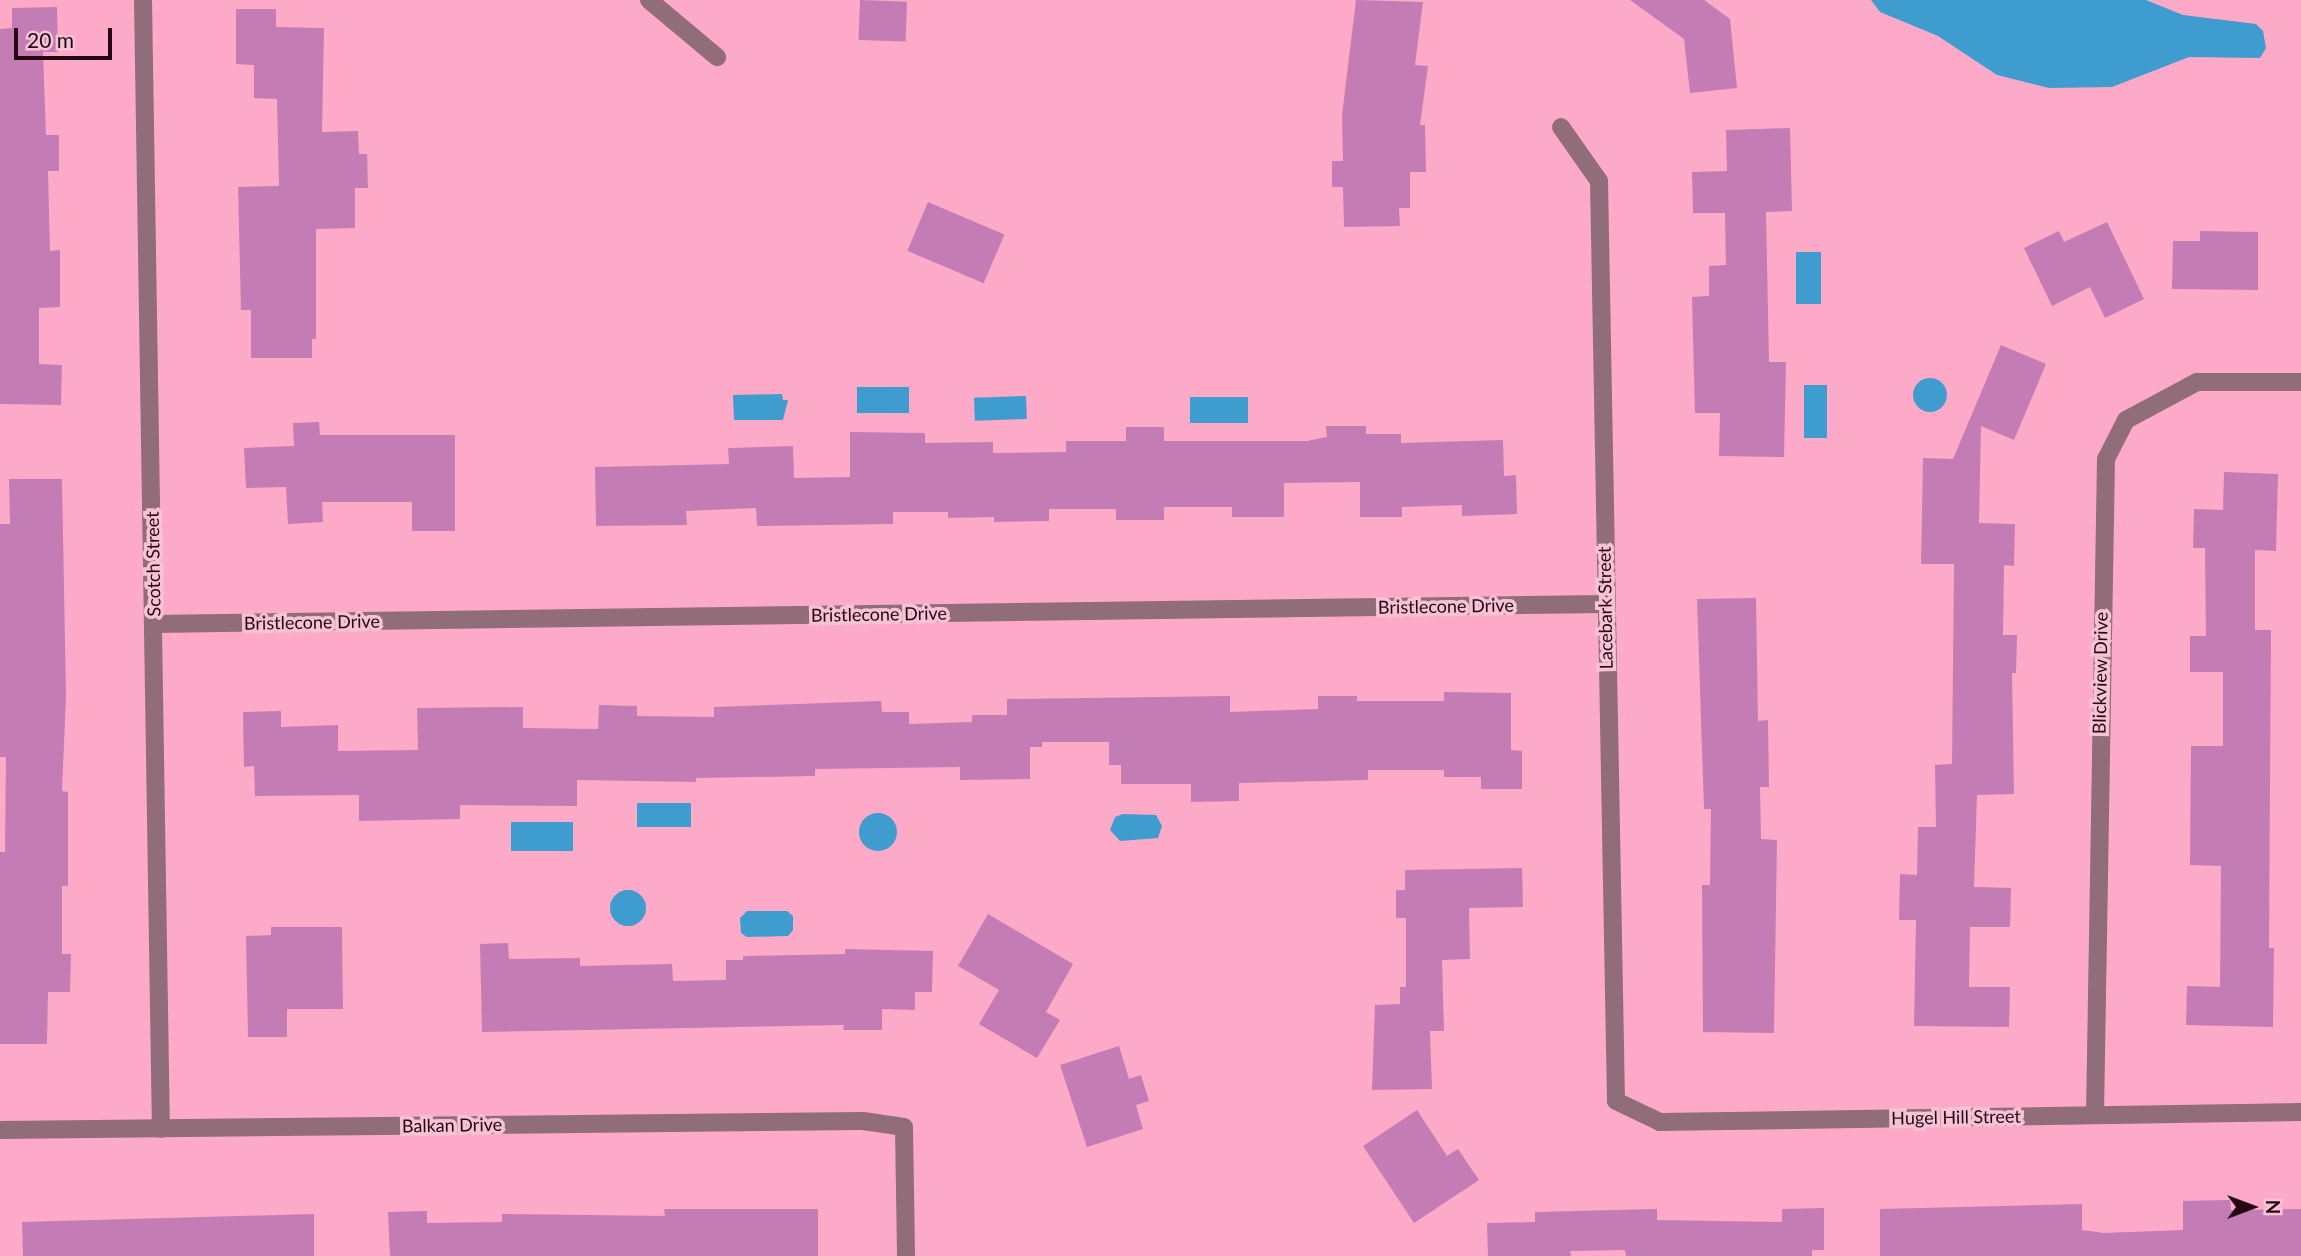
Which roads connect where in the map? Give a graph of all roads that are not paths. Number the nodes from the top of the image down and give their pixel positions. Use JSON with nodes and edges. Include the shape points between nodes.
{"nodes":[{"id":1,"x":144,"y":0,"type":"edge"},
{"id":2,"x":649,"y":0,"type":"edge"},
{"id":3,"x":718,"y":57,"type":"dead end"},
{"id":4,"x":1561,"y":127,"type":"dead end"},
{"id":5,"x":2301,"y":382,"type":"edge"},
{"id":6,"x":1605,"y":604,"type":"junction"},
{"id":7,"x":154,"y":624,"type":"junction"},
{"id":8,"x":1616,"y":1101,"type":"joint"},
{"id":9,"x":2301,"y":1112,"type":"edge"},
{"id":10,"x":2095,"y":1115,"type":"junction"},
{"id":11,"x":161,"y":1129,"type":"junction"},
{"id":12,"x":0,"y":1130,"type":"edge"},
{"id":13,"x":906,"y":1256,"type":"edge"}],
"edges":[{"from":1,"to":7,"type":"street","name":"Scotch Street"},
{"from":2,"to":3,"type":"street"},
{"from":4,"to":6,"type":"street","name":"Lacebark Street","via":[[1599,181]]},
{"from":5,"to":10,"type":"street","name":"Blickview Drive","via":[[2197,382],[2126,420],[2106,459]]},
{"from":6,"to":7,"type":"street","name":"Bristlecone Drive"},
{"from":6,"to":8,"type":"street","name":"Lacebark Street"},
{"from":7,"to":11,"type":"street","name":"Scotch Street"},
{"from":8,"to":10,"type":"street","name":"Hugel Hill Street","via":[[1660,1122]]},
{"from":9,"to":10,"type":"street","name":"Hugel Hill Street"},
{"from":11,"to":12,"type":"street","name":"Balkan Drive"},
{"from":11,"to":13,"type":"street","name":"Balkan Drive","via":[[863,1121],[904,1127]]}]}
